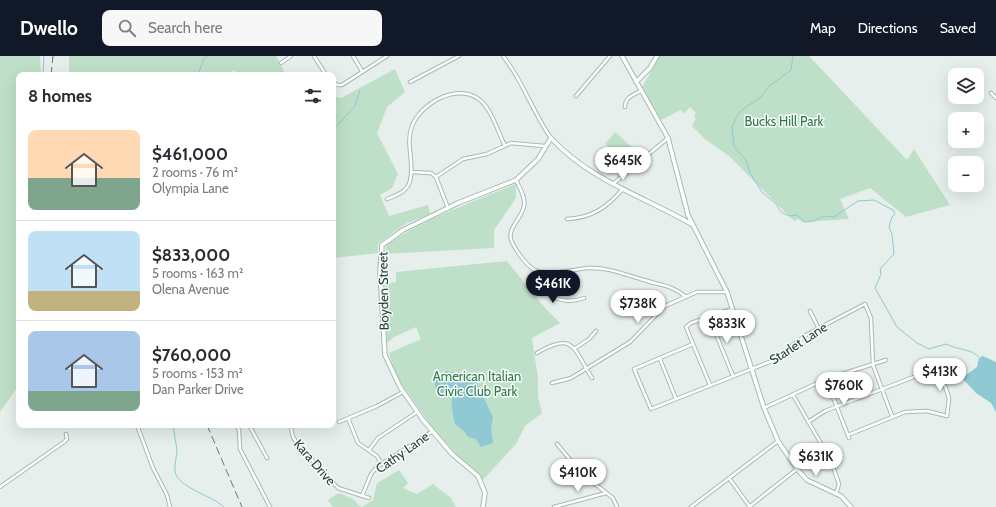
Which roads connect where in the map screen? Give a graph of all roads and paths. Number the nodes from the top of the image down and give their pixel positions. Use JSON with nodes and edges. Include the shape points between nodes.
{"nodes":[{"id":1,"x":291,"y":56,"type":"edge"},
{"id":2,"x":314,"y":56,"type":"edge"},
{"id":3,"x":352,"y":56,"type":"edge"},
{"id":4,"x":387,"y":56,"type":"edge"},
{"id":5,"x":459,"y":56,"type":"edge"},
{"id":6,"x":503,"y":56,"type":"edge"},
{"id":7,"x":610,"y":56,"type":"edge"},
{"id":8,"x":622,"y":56,"type":"edge"},
{"id":9,"x":657,"y":56,"type":"edge"},
{"id":10,"x":281,"y":63,"type":"dead end"},
{"id":11,"x":362,"y":71,"type":"junction"},
{"id":12,"x":323,"y":72,"type":"edge"},
{"id":13,"x":410,"y":82,"type":"dead end"},
{"id":14,"x":636,"y":82,"type":"junction"},
{"id":15,"x":336,"y":84,"type":"edge"},
{"id":16,"x":641,"y":92,"type":"junction"},
{"id":17,"x":991,"y":93,"type":"dead end"},
{"id":18,"x":576,"y":96,"type":"dead end"},
{"id":19,"x":996,"y":98,"type":"edge"},
{"id":20,"x":625,"y":107,"type":"dead end"},
{"id":21,"x":550,"y":138,"type":"junction"},
{"id":22,"x":668,"y":138,"type":"junction"},
{"id":23,"x":505,"y":146,"type":"junction"},
{"id":24,"x":544,"y":146,"type":"junction"},
{"id":25,"x":411,"y":172,"type":"junction"},
{"id":26,"x":436,"y":177,"type":"junction"},
{"id":27,"x":516,"y":180,"type":"junction"},
{"id":28,"x":613,"y":184,"type":"junction"},
{"id":29,"x":622,"y":190,"type":"junction"},
{"id":30,"x":388,"y":199,"type":"dead end"},
{"id":31,"x":449,"y":208,"type":"junction"},
{"id":32,"x":567,"y":219,"type":"dead end"},
{"id":33,"x":693,"y":225,"type":"junction"},
{"id":34,"x":547,"y":272,"type":"junction"},
{"id":35,"x":727,"y":292,"type":"junction"},
{"id":36,"x":686,"y":297,"type":"junction"},
{"id":37,"x":584,"y":298,"type":"dead end"},
{"id":38,"x":732,"y":309,"type":"junction"},
{"id":39,"x":810,"y":311,"type":"dead end"},
{"id":40,"x":709,"y":317,"type":"junction"},
{"id":41,"x":818,"y":327,"type":"junction"},
{"id":42,"x":596,"y":331,"type":"dead end"},
{"id":43,"x":693,"y":344,"type":"junction"},
{"id":44,"x":574,"y":348,"type":"junction"},
{"id":45,"x":537,"y":353,"type":"dead end"},
{"id":46,"x":660,"y":359,"type":"junction"},
{"id":47,"x":886,"y":360,"type":"dead end"},
{"id":48,"x":873,"y":365,"type":"junction"},
{"id":49,"x":945,"y":365,"type":"dead end"},
{"id":50,"x":586,"y":368,"type":"junction"},
{"id":51,"x":939,"y":368,"type":"junction"},
{"id":52,"x":751,"y":370,"type":"junction"},
{"id":53,"x":732,"y":376,"type":"junction"},
{"id":54,"x":592,"y":378,"type":"dead end"},
{"id":55,"x":826,"y":380,"type":"junction"},
{"id":56,"x":552,"y":383,"type":"dead end"},
{"id":57,"x":710,"y":385,"type":"junction"},
{"id":58,"x":882,"y":390,"type":"junction"},
{"id":59,"x":404,"y":392,"type":"junction"},
{"id":60,"x":793,"y":395,"type":"junction"},
{"id":61,"x":676,"y":399,"type":"junction"},
{"id":62,"x":837,"y":407,"type":"junction"},
{"id":63,"x":764,"y":408,"type":"junction"},
{"id":64,"x":417,"y":412,"type":"junction"},
{"id":65,"x":892,"y":416,"type":"junction"},
{"id":66,"x":348,"y":418,"type":"junction"},
{"id":67,"x":339,"y":422,"type":"dead end"},
{"id":68,"x":808,"y":422,"type":"junction"},
{"id":69,"x":138,"y":428,"type":"edge"},
{"id":70,"x":238,"y":428,"type":"edge"},
{"id":71,"x":251,"y":428,"type":"edge"},
{"id":72,"x":291,"y":428,"type":"dead end"},
{"id":73,"x":433,"y":431,"type":"junction"},
{"id":74,"x":66,"y":434,"type":"dead end"},
{"id":75,"x":778,"y":442,"type":"junction"},
{"id":76,"x":557,"y":444,"type":"dead end"},
{"id":77,"x":369,"y":450,"type":"junction"},
{"id":78,"x":267,"y":458,"type":"dead end"},
{"id":79,"x":382,"y":464,"type":"junction"},
{"id":80,"x":797,"y":470,"type":"junction"},
{"id":81,"x":729,"y":478,"type":"junction"},
{"id":82,"x":0,"y":487,"type":"edge"},
{"id":83,"x":606,"y":493,"type":"junction"},
{"id":84,"x":836,"y":494,"type":"junction"},
{"id":85,"x":362,"y":496,"type":"junction"},
{"id":86,"x":369,"y":498,"type":"dead end"},
{"id":87,"x":170,"y":507,"type":"edge"},
{"id":88,"x":270,"y":507,"type":"edge"},
{"id":89,"x":483,"y":507,"type":"edge"},
{"id":90,"x":554,"y":507,"type":"edge"},
{"id":91,"x":617,"y":507,"type":"edge"},
{"id":92,"x":692,"y":507,"type":"edge"},
{"id":93,"x":749,"y":507,"type":"edge"},
{"id":94,"x":851,"y":507,"type":"edge"}],
"edges":[{"from":1,"to":10,"type":"street"},
{"from":2,"to":12,"type":"street"},
{"from":3,"to":11,"type":"street"},
{"from":4,"to":11,"type":"street"},
{"from":5,"to":13,"type":"street"},
{"from":6,"to":21,"type":"street","via":[[522,82]]},
{"from":7,"to":18,"type":"street"},
{"from":8,"to":14,"type":"street"},
{"from":9,"to":14,"type":"street","via":[[650,68]]},
{"from":11,"to":15,"type":"street","via":[[342,85]]},
{"from":14,"to":16,"type":"street"},
{"from":16,"to":20,"type":"street","via":[[628,98]]},
{"from":16,"to":22,"type":"street"},
{"from":17,"to":19,"type":"street"},
{"from":21,"to":24,"type":"street","name":"Boyden Street"},
{"from":21,"to":28,"type":"street","via":[[563,151]]},
{"from":22,"to":28,"type":"street"},
{"from":22,"to":33,"type":"street","via":[[688,215]]},
{"from":23,"to":24,"type":"street","via":[[516,143]]},
{"from":23,"to":25,"type":"street","via":[[480,100],[472,95],[450,94],[428,106],[412,126],[409,138]]},
{"from":23,"to":26,"type":"street","via":[[487,154],[463,159]]},
{"from":24,"to":27,"type":"street","name":"Boyden Street","via":[[538,159]]},
{"from":25,"to":26,"type":"street","via":[[431,172]]},
{"from":25,"to":30,"type":"street","via":[[406,189]]},
{"from":26,"to":31,"type":"street"},
{"from":27,"to":31,"type":"street","name":"Boyden Street"},
{"from":27,"to":34,"type":"street","via":[[524,206],[511,230],[511,239],[533,269]]},
{"from":28,"to":29,"type":"street"},
{"from":29,"to":32,"type":"street","via":[[600,211]]},
{"from":29,"to":33,"type":"street","via":[[673,212]]},
{"from":31,"to":59,"type":"street","name":"Boyden Street","via":[[403,230],[382,245],[380,251],[384,349]]},
{"from":33,"to":35,"type":"street"},
{"from":34,"to":36,"type":"street","via":[[604,269],[665,284]]},
{"from":34,"to":37,"type":"street","via":[[550,292],[559,300],[577,301]]},
{"from":35,"to":36,"type":"street","via":[[708,291]]},
{"from":35,"to":38,"type":"street"},
{"from":36,"to":50,"type":"street","via":[[660,310],[630,342]]},
{"from":38,"to":40,"type":"street"},
{"from":38,"to":52,"type":"street"},
{"from":39,"to":41,"type":"street"},
{"from":40,"to":43,"type":"street","via":[[691,323],[686,328]]},
{"from":40,"to":53,"type":"street"},
{"from":41,"to":48,"type":"street","name":"Starlet Lane","via":[[865,304],[871,318]]},
{"from":41,"to":52,"type":"street","name":"Starlet Lane","via":[[772,361]]},
{"from":42,"to":44,"type":"street","via":[[589,339]]},
{"from":43,"to":46,"type":"street"},
{"from":43,"to":57,"type":"street"},
{"from":44,"to":45,"type":"street","via":[[569,343],[560,342]]},
{"from":44,"to":50,"type":"street"},
{"from":46,"to":61,"type":"street"},
{"from":46,"to":61,"type":"street","name":"Starlet Lane","via":[[634,369],[651,409]]},
{"from":47,"to":48,"type":"street"},
{"from":48,"to":55,"type":"street"},
{"from":48,"to":58,"type":"street"},
{"from":49,"to":51,"type":"street"},
{"from":50,"to":54,"type":"street"},
{"from":50,"to":56,"type":"street","via":[[570,378]]},
{"from":51,"to":58,"type":"street"},
{"from":51,"to":65,"type":"street","via":[[949,398],[948,416],[927,411]]},
{"from":52,"to":53,"type":"street","name":"Starlet Lane"},
{"from":52,"to":63,"type":"street"},
{"from":53,"to":57,"type":"street","name":"Starlet Lane"},
{"from":55,"to":60,"type":"street"},
{"from":55,"to":62,"type":"street"},
{"from":57,"to":61,"type":"street","name":"Starlet Lane"},
{"from":58,"to":62,"type":"street"},
{"from":58,"to":65,"type":"street"},
{"from":59,"to":64,"type":"street","name":"Boyden Street"},
{"from":59,"to":66,"type":"street"},
{"from":60,"to":63,"type":"street"},
{"from":60,"to":68,"type":"street"},
{"from":62,"to":65,"type":"street","via":[[848,436]]},
{"from":62,"to":68,"type":"street"},
{"from":63,"to":75,"type":"street"},
{"from":64,"to":73,"type":"street","name":"Boyden Street"},
{"from":64,"to":77,"type":"street","via":[[378,438]]},
{"from":66,"to":67,"type":"street"},
{"from":66,"to":77,"type":"street","via":[[358,443]]},
{"from":68,"to":84,"type":"street","via":[[831,461],[839,484]]},
{"from":69,"to":87,"type":"street"},
{"from":70,"to":88,"type":"street","via":[[240,449]]},
{"from":71,"to":78,"type":"street"},
{"from":72,"to":85,"type":"street","name":"Kara Drive","via":[[298,445],[338,488]]},
{"from":73,"to":79,"type":"street","name":"Cathy Lane"},
{"from":73,"to":89,"type":"street","name":"Boyden Street","via":[[457,458],[478,476],[485,493]]},
{"from":74,"to":82,"type":"street","via":[[64,442]]},
{"from":75,"to":80,"type":"street"},
{"from":75,"to":81,"type":"street"},
{"from":76,"to":83,"type":"street","via":[[582,474]]},
{"from":77,"to":79,"type":"street"},
{"from":79,"to":85,"type":"street","name":"Cathy Lane","via":[[371,474]]},
{"from":80,"to":84,"type":"street","via":[[808,481]]},
{"from":80,"to":93,"type":"street"},
{"from":81,"to":92,"type":"street"},
{"from":81,"to":93,"type":"street"},
{"from":83,"to":90,"type":"street"},
{"from":83,"to":91,"type":"street","via":[[613,498]]},
{"from":84,"to":94,"type":"street","via":[[846,500]]},
{"from":85,"to":86,"type":"street","name":"Kara Drive"}]}
